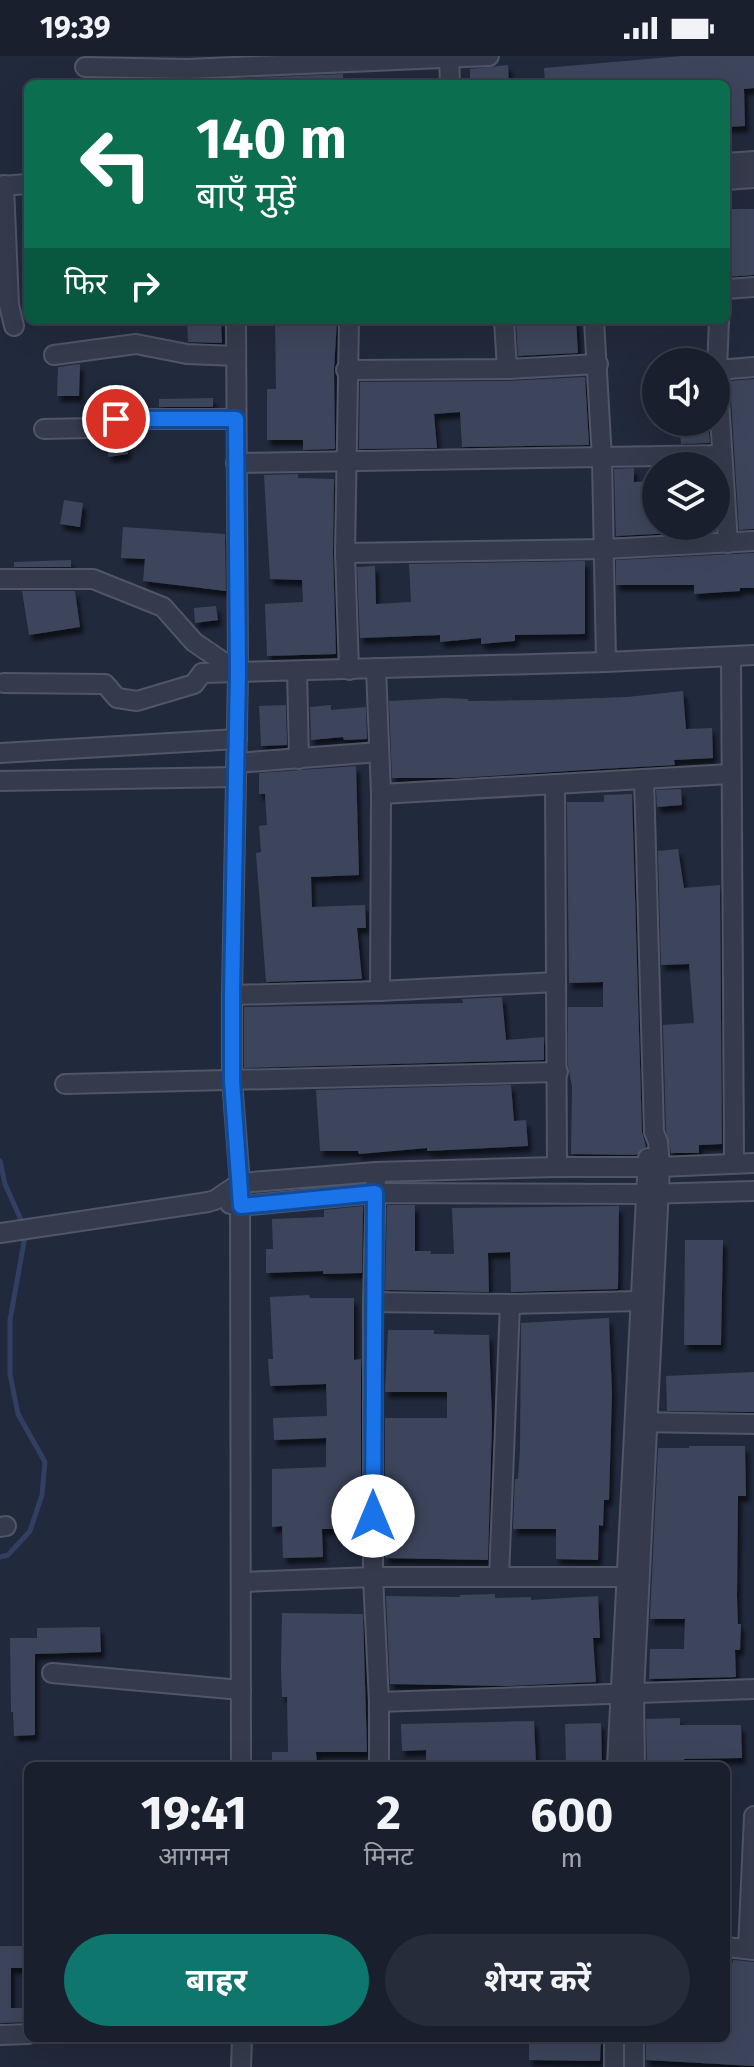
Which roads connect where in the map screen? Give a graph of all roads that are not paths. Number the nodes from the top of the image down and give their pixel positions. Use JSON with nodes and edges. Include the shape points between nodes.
{"nodes":[{"id":1,"x":489,"y":56,"type":"edge"},
{"id":2,"x":449,"y":57,"type":"edge"},
{"id":3,"x":353,"y":59,"type":"edge"},
{"id":4,"x":187,"y":62,"type":"edge"},
{"id":5,"x":85,"y":69,"type":"edge"},
{"id":6,"x":450,"y":80,"type":"edge"},
{"id":7,"x":754,"y":161,"type":"edge"},
{"id":8,"x":730,"y":163,"type":"edge"},
{"id":9,"x":754,"y":178,"type":"edge"},
{"id":10,"x":730,"y":180,"type":"edge"},
{"id":11,"x":24,"y":184,"type":"edge"},
{"id":12,"x":2,"y":186,"type":"edge"},
{"id":13,"x":754,"y":287,"type":"edge"},
{"id":14,"x":730,"y":289,"type":"edge"},
{"id":15,"x":236,"y":324,"type":"edge"},
{"id":16,"x":349,"y":324,"type":"edge"},
{"id":17,"x":504,"y":324,"type":"edge"},
{"id":18,"x":594,"y":324,"type":"edge"},
{"id":19,"x":719,"y":324,"type":"edge"},
{"id":20,"x":14,"y":326,"type":"dead end"},
{"id":21,"x":718,"y":348,"type":"edge"},
{"id":22,"x":54,"y":355,"type":"dead end"},
{"id":23,"x":236,"y":356,"type":"junction"},
{"id":24,"x":598,"y":364,"type":"junction"},
{"id":25,"x":754,"y":367,"type":"edge"},
{"id":26,"x":507,"y":369,"type":"junction"},
{"id":27,"x":730,"y":369,"type":"edge"},
{"id":28,"x":346,"y":370,"type":"junction"},
{"id":29,"x":236,"y":419,"type":"junction"},
{"id":30,"x":44,"y":429,"type":"dead end"},
{"id":31,"x":642,"y":458,"type":"edge"},
{"id":32,"x":602,"y":459,"type":"junction"},
{"id":33,"x":347,"y":462,"type":"junction"},
{"id":34,"x":236,"y":463,"type":"junction"},
{"id":35,"x":728,"y":540,"type":"edge"},
{"id":36,"x":754,"y":541,"type":"edge"},
{"id":37,"x":728,"y":543,"type":"junction"},
{"id":38,"x":604,"y":549,"type":"junction"},
{"id":39,"x":345,"y":553,"type":"junction"},
{"id":40,"x":0,"y":579,"type":"edge"},
{"id":41,"x":754,"y":655,"type":"edge"},
{"id":42,"x":731,"y":657,"type":"junction"},
{"id":43,"x":606,"y":662,"type":"junction"},
{"id":44,"x":376,"y":668,"type":"junction"},
{"id":45,"x":349,"y":670,"type":"junction"},
{"id":46,"x":297,"y":671,"type":"junction"},
{"id":47,"x":238,"y":672,"type":"junction"},
{"id":48,"x":4,"y":683,"type":"dead end"},
{"id":49,"x":237,"y":739,"type":"junction"},
{"id":50,"x":379,"y":752,"type":"junction"},
{"id":51,"x":0,"y":753,"type":"edge"},
{"id":52,"x":299,"y":759,"type":"junction"},
{"id":53,"x":236,"y":770,"type":"junction"},
{"id":54,"x":730,"y":774,"type":"junction"},
{"id":55,"x":644,"y":779,"type":"junction"},
{"id":56,"x":0,"y":781,"type":"edge"},
{"id":57,"x":555,"y":784,"type":"junction"},
{"id":58,"x":381,"y":794,"type":"junction"},
{"id":59,"x":556,"y":982,"type":"junction"},
{"id":60,"x":380,"y":991,"type":"junction"},
{"id":61,"x":232,"y":995,"type":"junction"},
{"id":62,"x":558,"y":1072,"type":"junction"},
{"id":63,"x":232,"y":1080,"type":"junction"},
{"id":64,"x":65,"y":1084,"type":"dead end"},
{"id":65,"x":744,"y":1163,"type":"edge"},
{"id":66,"x":557,"y":1167,"type":"junction"},
{"id":67,"x":653,"y":1168,"type":"junction"},
{"id":68,"x":376,"y":1172,"type":"junction"},
{"id":69,"x":240,"y":1183,"type":"junction"},
{"id":70,"x":750,"y":1192,"type":"edge"},
{"id":71,"x":375,"y":1193,"type":"junction"},
{"id":72,"x":651,"y":1194,"type":"junction"},
{"id":73,"x":215,"y":1200,"type":"junction"},
{"id":74,"x":241,"y":1206,"type":"junction"},
{"id":75,"x":15,"y":1231,"type":"edge"},
{"id":76,"x":639,"y":1301,"type":"junction"},
{"id":77,"x":373,"y":1302,"type":"junction"},
{"id":78,"x":510,"y":1304,"type":"junction"},
{"id":79,"x":640,"y":1422,"type":"junction"},
{"id":80,"x":754,"y":1424,"type":"edge"},
{"id":81,"x":373,"y":1577,"type":"junction"},
{"id":82,"x":499,"y":1577,"type":"junction"},
{"id":83,"x":626,"y":1577,"type":"junction"},
{"id":84,"x":241,"y":1582,"type":"junction"},
{"id":85,"x":52,"y":1673,"type":"dead end"},
{"id":86,"x":754,"y":1689,"type":"edge"},
{"id":87,"x":241,"y":1690,"type":"junction"},
{"id":88,"x":627,"y":1694,"type":"junction"},
{"id":89,"x":379,"y":1702,"type":"junction"},
{"id":90,"x":241,"y":1762,"type":"edge"},
{"id":91,"x":379,"y":1762,"type":"edge"},
{"id":92,"x":618,"y":1762,"type":"edge"},
{"id":93,"x":635,"y":1762,"type":"edge"},
{"id":94,"x":754,"y":1816,"type":"edge"},
{"id":95,"x":730,"y":1947,"type":"edge"},
{"id":96,"x":751,"y":1949,"type":"edge"},
{"id":97,"x":24,"y":2034,"type":"edge"},
{"id":98,"x":0,"y":2035,"type":"edge"},
{"id":99,"x":242,"y":2042,"type":"edge"},
{"id":100,"x":614,"y":2042,"type":"edge"},
{"id":101,"x":634,"y":2042,"type":"edge"},
{"id":102,"x":241,"y":2067,"type":"edge"},
{"id":103,"x":614,"y":2067,"type":"edge"},
{"id":104,"x":634,"y":2067,"type":"edge"}],
"edges":[{"from":1,"to":2,"type":"street"},
{"from":2,"to":3,"type":"street"},
{"from":2,"to":6,"type":"street"},
{"from":3,"to":4,"type":"street"},
{"from":4,"to":5,"type":"street"},
{"from":7,"to":8,"type":"street"},
{"from":9,"to":10,"type":"street"},
{"from":11,"to":12,"type":"street"},
{"from":12,"to":20,"type":"street"},
{"from":13,"to":14,"type":"street"},
{"from":15,"to":23,"type":"street"},
{"from":16,"to":28,"type":"street"},
{"from":17,"to":26,"type":"street"},
{"from":18,"to":24,"type":"street"},
{"from":19,"to":21,"type":"street"},
{"from":22,"to":23,"type":"street","via":[[136,344]]},
{"from":23,"to":29,"type":"street"},
{"from":24,"to":26,"type":"street"},
{"from":24,"to":32,"type":"street"},
{"from":25,"to":27,"type":"street"},
{"from":26,"to":28,"type":"street"},
{"from":28,"to":33,"type":"street"},
{"from":29,"to":30,"type":"street","via":[[116,419],[91,428]]},
{"from":29,"to":34,"type":"street"},
{"from":31,"to":32,"type":"street"},
{"from":32,"to":33,"type":"street"},
{"from":32,"to":38,"type":"street"},
{"from":33,"to":34,"type":"street"},
{"from":33,"to":39,"type":"street"},
{"from":34,"to":47,"type":"street"},
{"from":35,"to":37,"type":"street"},
{"from":36,"to":37,"type":"street"},
{"from":37,"to":38,"type":"street"},
{"from":38,"to":39,"type":"street"},
{"from":38,"to":43,"type":"street"},
{"from":39,"to":45,"type":"street"},
{"from":40,"to":47,"type":"street","via":[[93,579],[163,607],[194,642]]},
{"from":41,"to":42,"type":"street"},
{"from":42,"to":43,"type":"street"},
{"from":42,"to":54,"type":"street"},
{"from":43,"to":44,"type":"street"},
{"from":44,"to":45,"type":"street"},
{"from":44,"to":50,"type":"street"},
{"from":45,"to":46,"type":"street"},
{"from":46,"to":47,"type":"street"},
{"from":46,"to":52,"type":"street"},
{"from":47,"to":48,"type":"street","via":[[202,673],[194,684],[137,701],[117,698],[105,684]]},
{"from":47,"to":49,"type":"street"},
{"from":49,"to":51,"type":"street"},
{"from":49,"to":53,"type":"street"},
{"from":50,"to":52,"type":"street"},
{"from":50,"to":58,"type":"street"},
{"from":52,"to":53,"type":"street"},
{"from":53,"to":56,"type":"street"},
{"from":53,"to":61,"type":"street"},
{"from":54,"to":55,"type":"street"},
{"from":54,"to":65,"type":"street"},
{"from":55,"to":57,"type":"street"},
{"from":55,"to":67,"type":"street"},
{"from":57,"to":58,"type":"street"},
{"from":57,"to":59,"type":"street"},
{"from":58,"to":60,"type":"street"},
{"from":59,"to":60,"type":"street"},
{"from":59,"to":62,"type":"street"},
{"from":60,"to":61,"type":"street"},
{"from":61,"to":63,"type":"street"},
{"from":62,"to":63,"type":"street"},
{"from":62,"to":66,"type":"street"},
{"from":63,"to":64,"type":"street"},
{"from":63,"to":69,"type":"street"},
{"from":65,"to":67,"type":"street"},
{"from":65,"to":70,"type":"street"},
{"from":66,"to":67,"type":"street"},
{"from":66,"to":68,"type":"street"},
{"from":67,"to":72,"type":"street"},
{"from":68,"to":69,"type":"street"},
{"from":68,"to":71,"type":"street"},
{"from":69,"to":73,"type":"street"},
{"from":69,"to":74,"type":"street"},
{"from":70,"to":72,"type":"street"},
{"from":71,"to":72,"type":"street"},
{"from":71,"to":74,"type":"street"},
{"from":71,"to":77,"type":"street"},
{"from":72,"to":76,"type":"street"},
{"from":72,"to":79,"type":"street"},
{"from":73,"to":74,"type":"street"},
{"from":73,"to":75,"type":"street"},
{"from":74,"to":84,"type":"street"},
{"from":76,"to":78,"type":"street"},
{"from":76,"to":79,"type":"street"},
{"from":77,"to":78,"type":"street"},
{"from":77,"to":81,"type":"street"},
{"from":78,"to":82,"type":"street"},
{"from":79,"to":80,"type":"street"},
{"from":79,"to":83,"type":"street"},
{"from":79,"to":88,"type":"street"},
{"from":81,"to":82,"type":"street"},
{"from":81,"to":84,"type":"street"},
{"from":81,"to":89,"type":"street"},
{"from":82,"to":83,"type":"street"},
{"from":83,"to":88,"type":"street"},
{"from":84,"to":87,"type":"street"},
{"from":85,"to":87,"type":"street"},
{"from":86,"to":88,"type":"street"},
{"from":87,"to":90,"type":"street"},
{"from":88,"to":89,"type":"street"},
{"from":88,"to":92,"type":"street"},
{"from":88,"to":93,"type":"street"},
{"from":89,"to":91,"type":"street"},
{"from":94,"to":96,"type":"street"},
{"from":95,"to":96,"type":"street"},
{"from":97,"to":98,"type":"street"},
{"from":99,"to":102,"type":"street"},
{"from":100,"to":103,"type":"street"},
{"from":101,"to":104,"type":"street"}]}
